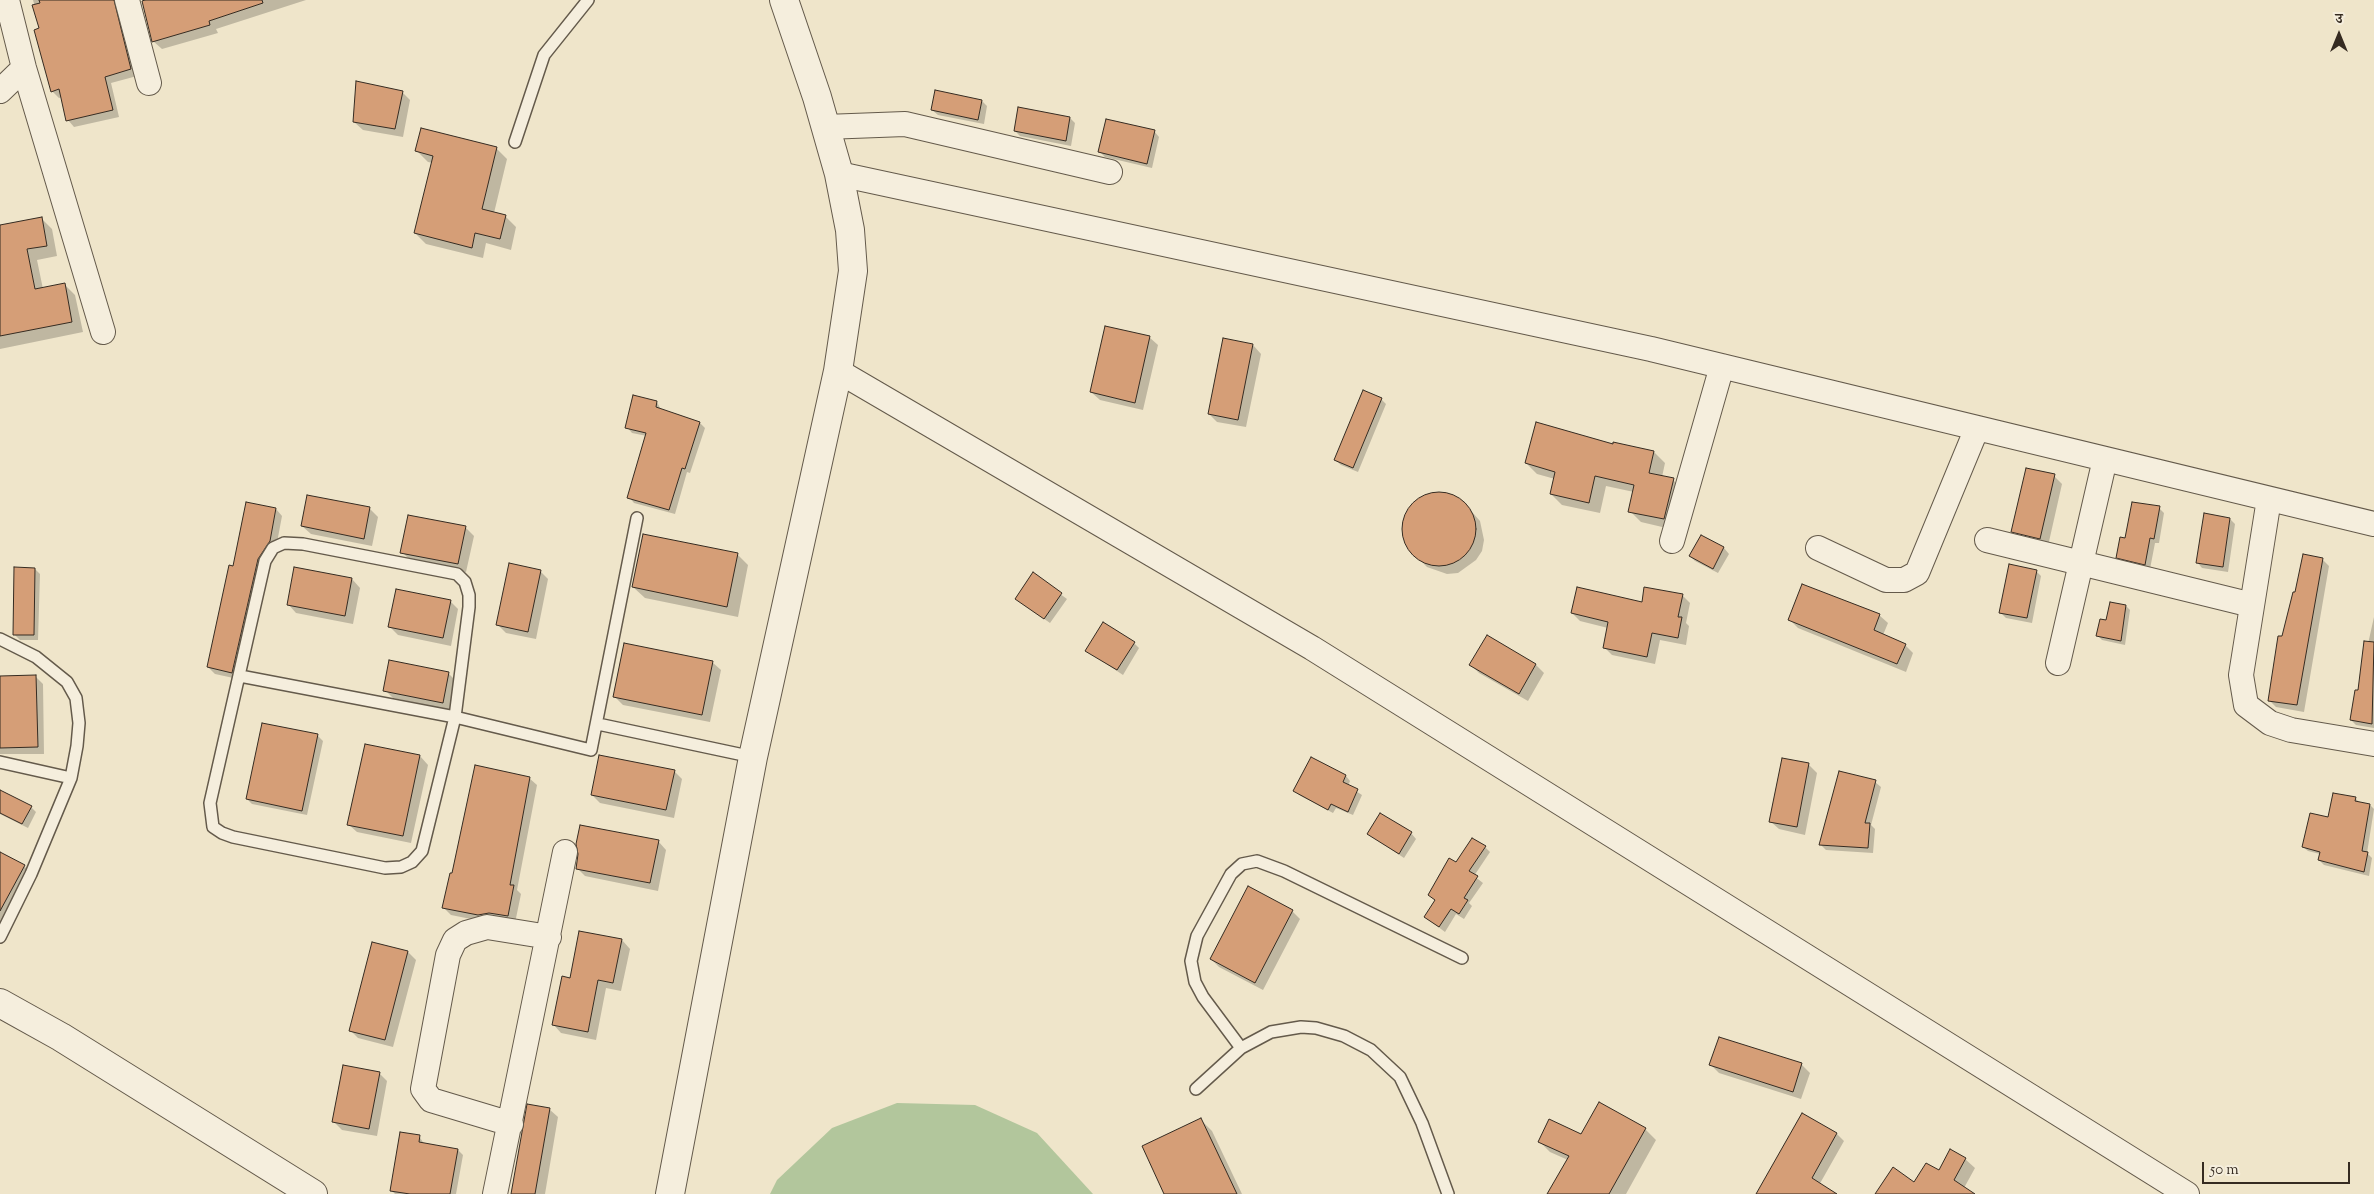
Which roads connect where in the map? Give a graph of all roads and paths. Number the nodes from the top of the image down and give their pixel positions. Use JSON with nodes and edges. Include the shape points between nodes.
{"nodes":[{"id":1,"x":7,"y":0,"type":"edge"},
{"id":2,"x":127,"y":0,"type":"edge"},
{"id":3,"x":588,"y":0,"type":"edge"},
{"id":4,"x":784,"y":0,"type":"edge"},
{"id":5,"x":24,"y":68,"type":"junction"},
{"id":6,"x":148,"y":83,"type":"dead end"},
{"id":7,"x":0,"y":92,"type":"edge"},
{"id":8,"x":825,"y":127,"type":"junction"},
{"id":9,"x":514,"y":142,"type":"dead end"},
{"id":10,"x":1110,"y":172,"type":"dead end"},
{"id":11,"x":839,"y":174,"type":"junction"},
{"id":12,"x":103,"y":332,"type":"dead end"},
{"id":13,"x":1722,"y":366,"type":"junction"},
{"id":14,"x":838,"y":371,"type":"junction"},
{"id":15,"x":1977,"y":428,"type":"junction"},
{"id":16,"x":2105,"y":459,"type":"junction"},
{"id":17,"x":2269,"y":499,"type":"junction"},
{"id":18,"x":637,"y":518,"type":"dead end"},
{"id":19,"x":2374,"y":524,"type":"edge"},
{"id":20,"x":1988,"y":540,"type":"dead end"},
{"id":21,"x":1672,"y":541,"type":"dead end"},
{"id":22,"x":1818,"y":548,"type":"dead end"},
{"id":23,"x":2081,"y":565,"type":"junction"},
{"id":24,"x":2252,"y":605,"type":"junction"},
{"id":25,"x":0,"y":639,"type":"edge"},
{"id":26,"x":2058,"y":663,"type":"dead end"},
{"id":27,"x":240,"y":676,"type":"junction"},
{"id":28,"x":454,"y":718,"type":"junction"},
{"id":29,"x":598,"y":724,"type":"junction"},
{"id":30,"x":2374,"y":744,"type":"edge"},
{"id":31,"x":753,"y":757,"type":"junction"},
{"id":32,"x":0,"y":762,"type":"edge"},
{"id":33,"x":71,"y":778,"type":"junction"},
{"id":34,"x":565,"y":852,"type":"dead end"},
{"id":35,"x":0,"y":937,"type":"edge"},
{"id":36,"x":549,"y":937,"type":"junction"},
{"id":37,"x":1462,"y":958,"type":"dead end"},
{"id":38,"x":0,"y":1003,"type":"edge"},
{"id":39,"x":1241,"y":1048,"type":"junction"},
{"id":40,"x":1196,"y":1089,"type":"dead end"},
{"id":41,"x":511,"y":1124,"type":"junction"},
{"id":42,"x":312,"y":1194,"type":"edge"},
{"id":43,"x":495,"y":1194,"type":"edge"},
{"id":44,"x":670,"y":1194,"type":"edge"},
{"id":45,"x":1448,"y":1194,"type":"edge"},
{"id":46,"x":2187,"y":1194,"type":"edge"}],
"edges":[{"from":1,"to":5,"type":"street"},
{"from":2,"to":6,"type":"street"},
{"from":3,"to":9,"type":"lane","via":[[544,55]]},
{"from":4,"to":8,"type":"street"},
{"from":5,"to":7,"type":"street"},
{"from":5,"to":12,"type":"street"},
{"from":8,"to":10,"type":"street","via":[[905,124]]},
{"from":8,"to":11,"type":"street"},
{"from":11,"to":13,"type":"street"},
{"from":11,"to":14,"type":"street","via":[[850,230],[853,271]]},
{"from":13,"to":15,"type":"street"},
{"from":13,"to":21,"type":"street"},
{"from":14,"to":31,"type":"street"},
{"from":14,"to":46,"type":"street","via":[[1312,648]]},
{"from":15,"to":16,"type":"street"},
{"from":15,"to":22,"type":"street","via":[[1917,573],[1904,580],[1886,580]]},
{"from":16,"to":17,"type":"street"},
{"from":16,"to":23,"type":"street"},
{"from":17,"to":19,"type":"street"},
{"from":17,"to":24,"type":"street"},
{"from":18,"to":29,"type":"lane"},
{"from":20,"to":23,"type":"street"},
{"from":23,"to":24,"type":"street"},
{"from":23,"to":26,"type":"street"},
{"from":24,"to":30,"type":"street","via":[[2241,675],[2246,705],[2270,723],[2291,730]]},
{"from":25,"to":33,"type":"lane","via":[[52,668],[67,682],[76,698],[77,746]]},
{"from":27,"to":28,"type":"lane"},
{"from":27,"to":28,"type":"lane","via":[[265,561],[273,548],[284,543],[303,544],[457,574],[469,595],[469,607]]},
{"from":27,"to":28,"type":"lane","via":[[210,803],[213,827],[233,837],[385,868],[412,862],[422,851]]},
{"from":28,"to":29,"type":"lane","via":[[591,750]]},
{"from":29,"to":31,"type":"lane"},
{"from":31,"to":44,"type":"street"},
{"from":32,"to":33,"type":"lane"},
{"from":33,"to":35,"type":"lane","via":[[31,874]]},
{"from":34,"to":36,"type":"street"},
{"from":36,"to":41,"type":"street"},
{"from":36,"to":41,"type":"street","via":[[487,927],[455,940],[448,955],[423,1089],[431,1100]]},
{"from":37,"to":39,"type":"lane","via":[[1284,871],[1257,862],[1242,864],[1232,874],[1197,936],[1190,961],[1193,977],[1203,997]]},
{"from":38,"to":42,"type":"street"},
{"from":39,"to":40,"type":"lane"},
{"from":39,"to":45,"type":"lane","via":[[1270,1032],[1301,1027],[1344,1036],[1370,1050],[1400,1077],[1422,1123]]},
{"from":41,"to":43,"type":"street"}]}
